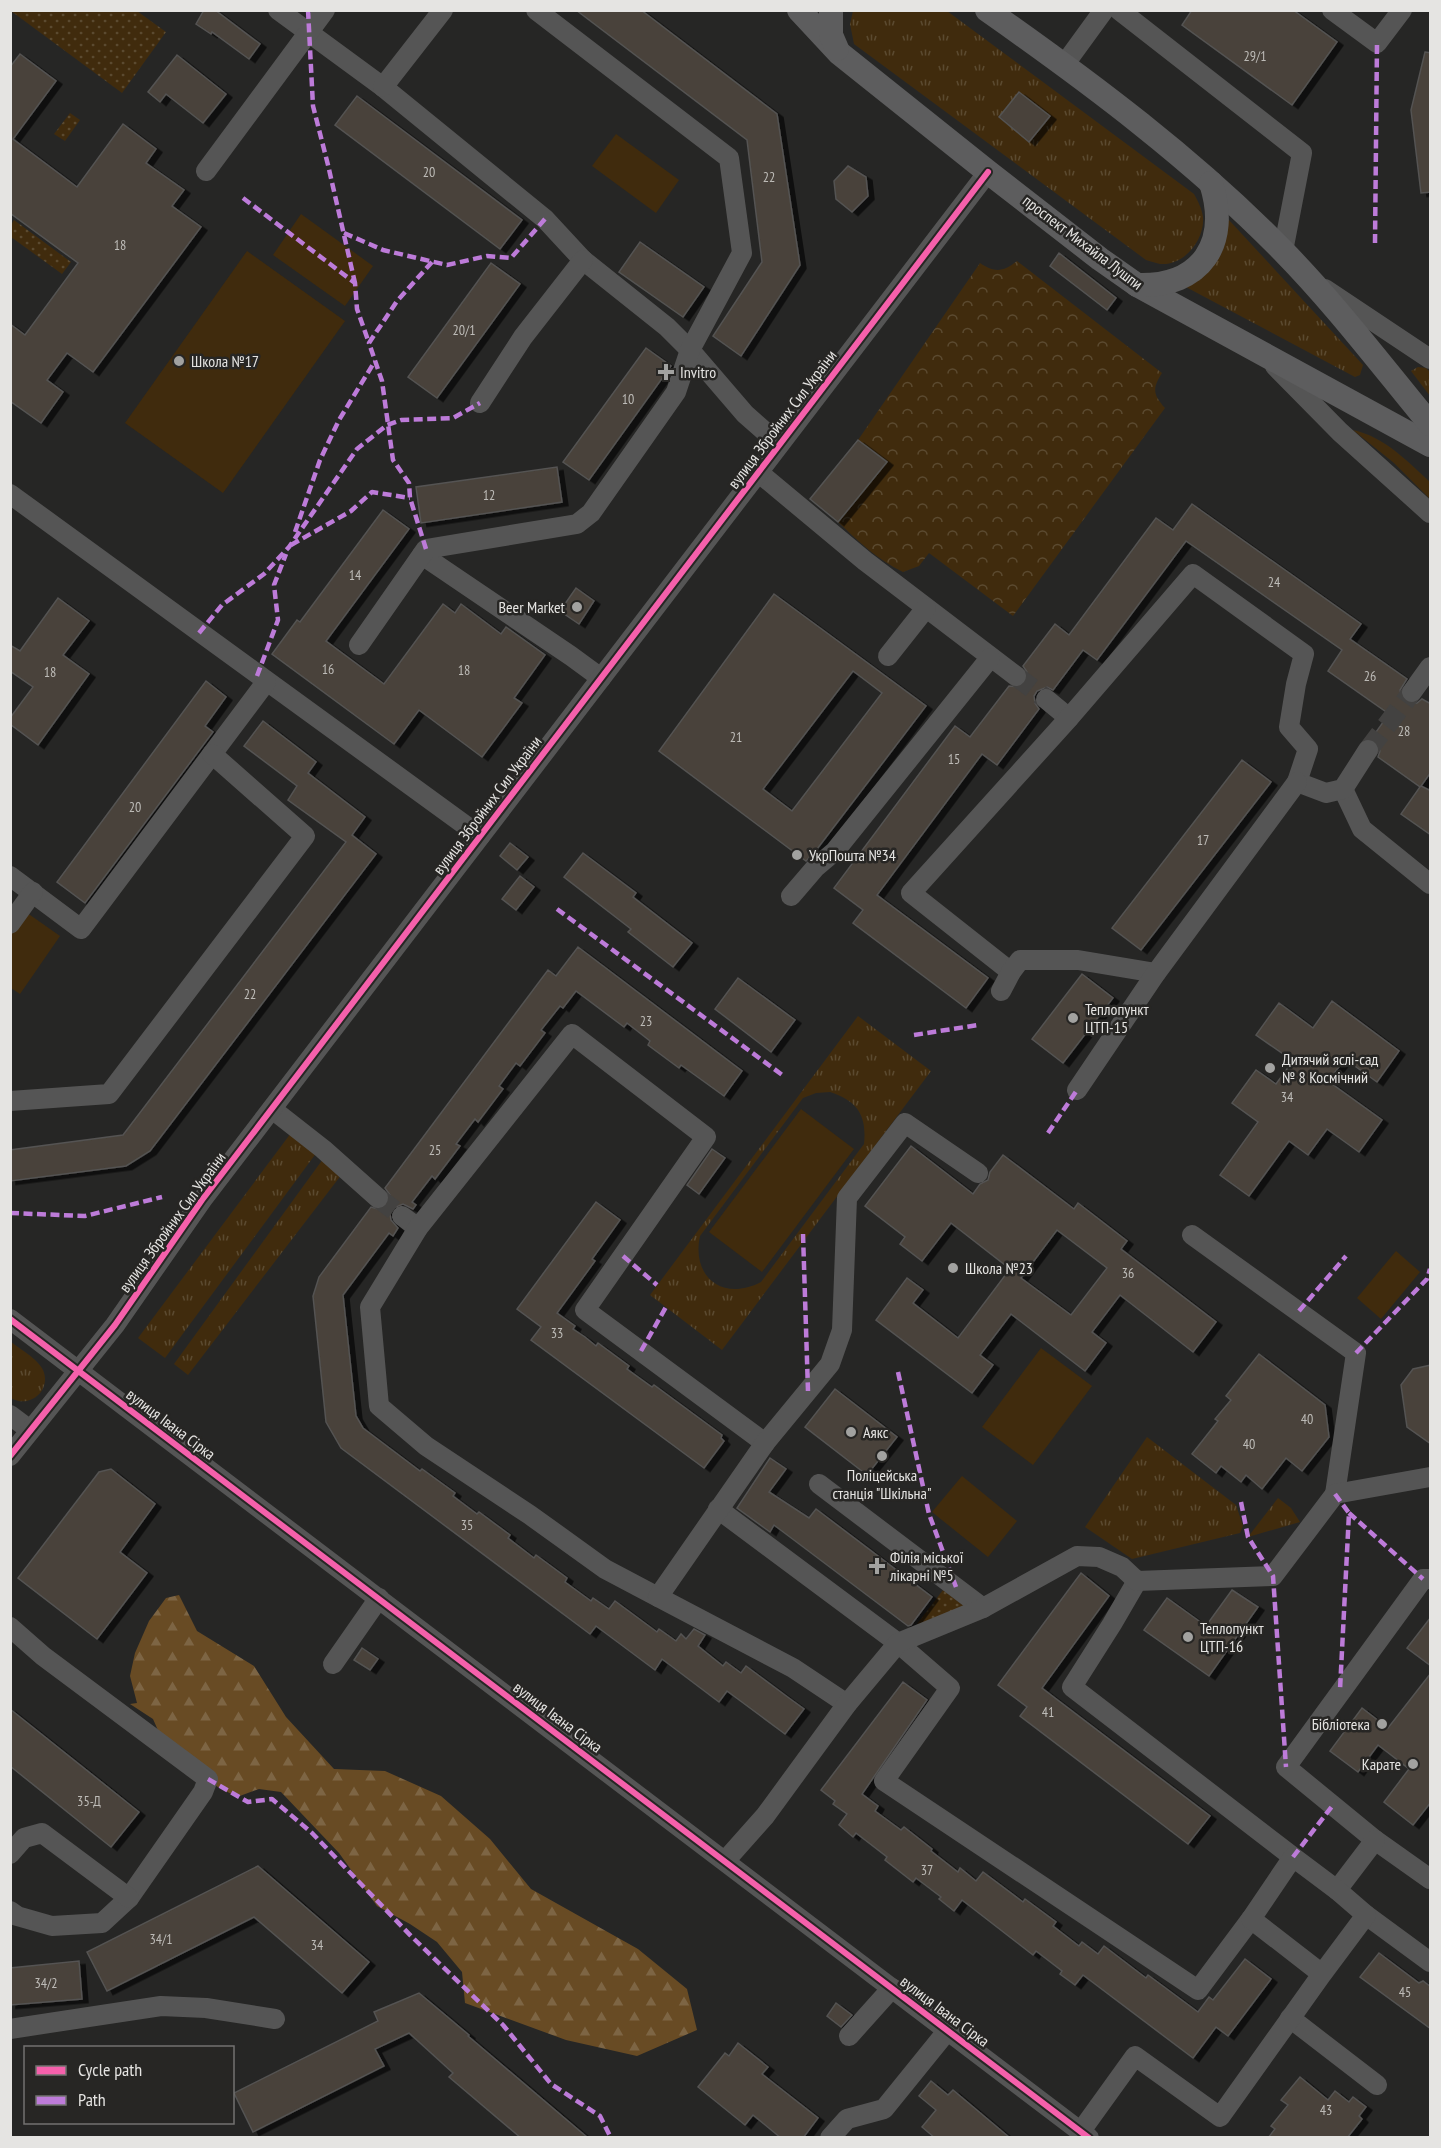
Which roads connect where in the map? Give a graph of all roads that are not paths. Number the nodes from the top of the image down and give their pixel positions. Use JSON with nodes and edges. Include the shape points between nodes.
{"nodes":[{"id":1,"x":279,"y":10,"type":"edge"},
{"id":2,"x":325,"y":10,"type":"edge"},
{"id":3,"x":443,"y":10,"type":"edge"},
{"id":4,"x":536,"y":10,"type":"edge"},
{"id":5,"x":783,"y":10,"type":"edge"},
{"id":6,"x":799,"y":10,"type":"edge"},
{"id":7,"x":831,"y":10,"type":"edge"},
{"id":8,"x":987,"y":10,"type":"edge"},
{"id":9,"x":1104,"y":10,"type":"edge"},
{"id":10,"x":1119,"y":10,"type":"edge"},
{"id":11,"x":1332,"y":10,"type":"edge"},
{"id":12,"x":1402,"y":10,"type":"edge"},
{"id":13,"x":309,"y":32,"type":"junction"},
{"id":14,"x":839,"y":53,"type":"junction"},
{"id":15,"x":1064,"y":65,"type":"junction"},
{"id":16,"x":383,"y":87,"type":"junction"},
{"id":17,"x":206,"y":171,"type":"dead end"},
{"id":18,"x":988,"y":172,"type":"junction"},
{"id":19,"x":1211,"y":183,"type":"junction"},
{"id":20,"x":1283,"y":250,"type":"junction"},
{"id":21,"x":584,"y":260,"type":"junction"},
{"id":22,"x":1309,"y":279,"type":"junction"},
{"id":23,"x":1137,"y":285,"type":"junction"},
{"id":24,"x":690,"y":350,"type":"junction"},
{"id":25,"x":1264,"y":355,"type":"junction"},
{"id":26,"x":1431,"y":359,"type":"edge"},
{"id":27,"x":480,"y":404,"type":"dead end"},
{"id":28,"x":1431,"y":424,"type":"edge"},
{"id":29,"x":779,"y":444,"type":"junction"},
{"id":30,"x":1431,"y":445,"type":"edge"},
{"id":31,"x":758,"y":472,"type":"junction"},
{"id":32,"x":10,"y":494,"type":"edge"},
{"id":33,"x":1431,"y":513,"type":"edge"},
{"id":34,"x":422,"y":555,"type":"junction"},
{"id":35,"x":926,"y":608,"type":"junction"},
{"id":36,"x":358,"y":645,"type":"dead end"},
{"id":37,"x":888,"y":656,"type":"dead end"},
{"id":38,"x":990,"y":658,"type":"junction"},
{"id":39,"x":1431,"y":667,"type":"edge"},
{"id":40,"x":1016,"y":676,"type":"tunnel mouth"},
{"id":41,"x":601,"y":678,"type":"junction"},
{"id":42,"x":266,"y":682,"type":"junction"},
{"id":43,"x":1412,"y":692,"type":"tunnel mouth"},
{"id":44,"x":1046,"y":699,"type":"tunnel mouth"},
{"id":45,"x":1069,"y":718,"type":"junction"},
{"id":46,"x":1368,"y":750,"type":"tunnel mouth"},
{"id":47,"x":212,"y":754,"type":"junction"},
{"id":48,"x":1297,"y":782,"type":"junction"},
{"id":49,"x":1343,"y":789,"type":"junction"},
{"id":50,"x":480,"y":836,"type":"junction"},
{"id":51,"x":10,"y":876,"type":"edge"},
{"id":52,"x":1431,"y":884,"type":"edge"},
{"id":53,"x":33,"y":892,"type":"junction"},
{"id":54,"x":791,"y":896,"type":"dead end"},
{"id":55,"x":10,"y":924,"type":"edge"},
{"id":56,"x":1011,"y":972,"type":"junction"},
{"id":57,"x":1156,"y":973,"type":"junction"},
{"id":58,"x":1001,"y":991,"type":"dead end"},
{"id":59,"x":1077,"y":1090,"type":"dead end"},
{"id":60,"x":10,"y":1101,"type":"edge"},
{"id":61,"x":272,"y":1109,"type":"junction"},
{"id":62,"x":978,"y":1173,"type":"dead end"},
{"id":63,"x":378,"y":1198,"type":"tunnel mouth"},
{"id":64,"x":402,"y":1216,"type":"tunnel mouth"},
{"id":65,"x":418,"y":1228,"type":"junction"},
{"id":66,"x":1192,"y":1235,"type":"dead end"},
{"id":67,"x":10,"y":1319,"type":"edge"},
{"id":68,"x":79,"y":1371,"type":"junction"},
{"id":69,"x":10,"y":1414,"type":"edge"},
{"id":70,"x":30,"y":1430,"type":"junction"},
{"id":71,"x":765,"y":1443,"type":"junction"},
{"id":72,"x":10,"y":1456,"type":"edge"},
{"id":73,"x":1431,"y":1477,"type":"edge"},
{"id":74,"x":819,"y":1484,"type":"dead end"},
{"id":75,"x":1335,"y":1494,"type":"junction"},
{"id":76,"x":718,"y":1509,"type":"junction"},
{"id":77,"x":1431,"y":1579,"type":"edge"},
{"id":78,"x":1137,"y":1581,"type":"junction"},
{"id":79,"x":658,"y":1597,"type":"junction"},
{"id":80,"x":379,"y":1598,"type":"junction"},
{"id":81,"x":983,"y":1608,"type":"junction"},
{"id":82,"x":10,"y":1628,"type":"edge"},
{"id":83,"x":898,"y":1643,"type":"junction"},
{"id":84,"x":333,"y":1664,"type":"dead end"},
{"id":85,"x":847,"y":1704,"type":"junction"},
{"id":86,"x":1375,"y":1840,"type":"junction"},
{"id":87,"x":10,"y":1854,"type":"edge"},
{"id":88,"x":1293,"y":1857,"type":"junction"},
{"id":89,"x":725,"y":1861,"type":"junction"},
{"id":90,"x":1431,"y":1879,"type":"edge"},
{"id":91,"x":1337,"y":1890,"type":"junction"},
{"id":92,"x":129,"y":1898,"type":"junction"},
{"id":93,"x":10,"y":1911,"type":"edge"},
{"id":94,"x":1366,"y":1915,"type":"junction"},
{"id":95,"x":1251,"y":1919,"type":"junction"},
{"id":96,"x":1431,"y":1962,"type":"edge"},
{"id":97,"x":1322,"y":1974,"type":"junction"},
{"id":98,"x":892,"y":1988,"type":"junction"},
{"id":99,"x":1290,"y":2018,"type":"junction"},
{"id":100,"x":275,"y":2019,"type":"dead end"},
{"id":101,"x":10,"y":2029,"type":"edge"},
{"id":102,"x":948,"y":2030,"type":"junction"},
{"id":103,"x":849,"y":2037,"type":"dead end"},
{"id":104,"x":1377,"y":2085,"type":"dead end"},
{"id":105,"x":1085,"y":2134,"type":"edge"},
{"id":106,"x":830,"y":2138,"type":"edge"}],
"edges":[{"from":1,"to":13,"type":"street"},
{"from":2,"to":13,"type":"street"},
{"from":3,"to":16,"type":"street"},
{"from":4,"to":24,"type":"street","via":[[729,158],[742,254]]},
{"from":5,"to":14,"type":"street"},
{"from":6,"to":14,"type":"main road","name":"проспект Михайла Лушпи"},
{"from":7,"to":14,"type":"main road","via":[[831,35]]},
{"from":8,"to":15,"type":"main road"},
{"from":9,"to":15,"type":"street"},
{"from":10,"to":20,"type":"street","via":[[1302,153]]},
{"from":11,"to":12,"type":"street","via":[[1377,43]]},
{"from":13,"to":16,"type":"street"},
{"from":13,"to":17,"type":"street"},
{"from":14,"to":18,"type":"main road","name":"проспект Михайла Лушпи"},
{"from":15,"to":19,"type":"main road"},
{"from":16,"to":21,"type":"street","via":[[545,219]]},
{"from":18,"to":23,"type":"main road","name":"проспект Михайла Лушпи"},
{"from":18,"to":29,"type":"street","name":"вулиця Збройних Сил України"},
{"from":19,"to":20,"type":"main road"},
{"from":19,"to":23,"type":"main road","via":[[1218,213],[1216,234],[1208,253],[1195,269],[1178,280],[1158,286]]},
{"from":20,"to":22,"type":"main road"},
{"from":21,"to":24,"type":"street"},
{"from":21,"to":27,"type":"street","via":[[523,337]]},
{"from":22,"to":26,"type":"street"},
{"from":22,"to":28,"type":"main road"},
{"from":23,"to":25,"type":"main road","name":"проспект Михайла Лушпи"},
{"from":24,"to":29,"type":"street","via":[[745,414]]},
{"from":24,"to":34,"type":"street","via":[[676,392],[591,513],[577,524],[426,549]]},
{"from":25,"to":30,"type":"main road","name":"проспект Михайла Лушпи"},
{"from":25,"to":33,"type":"street","via":[[1340,432]]},
{"from":29,"to":31,"type":"street","name":"вулиця Збройних Сил України"},
{"from":31,"to":35,"type":"street"},
{"from":31,"to":41,"type":"street","name":"вулиця Збройних Сил України"},
{"from":32,"to":42,"type":"street"},
{"from":34,"to":36,"type":"street"},
{"from":34,"to":41,"type":"street"},
{"from":35,"to":37,"type":"street"},
{"from":35,"to":38,"type":"street"},
{"from":38,"to":40,"type":"street"},
{"from":38,"to":54,"type":"street","via":[[835,851]]},
{"from":39,"to":43,"type":"street"},
{"from":41,"to":50,"type":"street","name":"вулиця Збройних Сил України"},
{"from":42,"to":47,"type":"street"},
{"from":42,"to":50,"type":"street"},
{"from":44,"to":45,"type":"street"},
{"from":45,"to":48,"type":"street","via":[[1193,574],[1304,654],[1289,727],[1308,749]]},
{"from":45,"to":56,"type":"street","via":[[911,893]]},
{"from":46,"to":49,"type":"street"},
{"from":47,"to":53,"type":"street","via":[[81,929]]},
{"from":47,"to":60,"type":"street","via":[[305,836],[109,1094]]},
{"from":48,"to":49,"type":"street","via":[[1326,793]]},
{"from":48,"to":57,"type":"street"},
{"from":49,"to":52,"type":"street","via":[[1362,829]]},
{"from":50,"to":61,"type":"street","name":"вулиця Збройних Сил України"},
{"from":51,"to":53,"type":"street"},
{"from":53,"to":55,"type":"street"},
{"from":56,"to":57,"type":"street","via":[[1020,960],[1078,960]]},
{"from":56,"to":58,"type":"street"},
{"from":57,"to":59,"type":"street"},
{"from":61,"to":63,"type":"street"},
{"from":61,"to":68,"type":"street","name":"вулиця Збройних Сил України"},
{"from":62,"to":71,"type":"street","via":[[905,1123],[847,1198],[842,1330],[830,1364]]},
{"from":64,"to":65,"type":"street"},
{"from":65,"to":71,"type":"street","via":[[572,1034],[706,1137],[585,1310]]},
{"from":65,"to":79,"type":"street","via":[[370,1307],[379,1406],[426,1446],[605,1569]]},
{"from":66,"to":75,"type":"street","via":[[1356,1353]]},
{"from":67,"to":68,"type":"street","name":"вулиця Івана Сірка"},
{"from":68,"to":70,"type":"street","name":"вулиця Збройних Сил України"},
{"from":68,"to":80,"type":"street","name":"вулиця Івана Сірка"},
{"from":69,"to":70,"type":"street"},
{"from":70,"to":72,"type":"street","name":"вулиця Збройних Сил України"},
{"from":71,"to":76,"type":"street"},
{"from":73,"to":75,"type":"street"},
{"from":74,"to":81,"type":"street"},
{"from":75,"to":78,"type":"street","via":[[1273,1576]]},
{"from":76,"to":79,"type":"street"},
{"from":76,"to":83,"type":"street"},
{"from":77,"to":86,"type":"street","via":[[1423,1579],[1286,1767]]},
{"from":78,"to":81,"type":"street","via":[[1099,1557],[1077,1556]]},
{"from":78,"to":88,"type":"street","via":[[1072,1687]]},
{"from":79,"to":85,"type":"street","via":[[793,1668]]},
{"from":80,"to":84,"type":"street"},
{"from":80,"to":89,"type":"street","name":"вулиця Івана Сірка"},
{"from":81,"to":83,"type":"street"},
{"from":82,"to":92,"type":"street","via":[[208,1779],[203,1792]]},
{"from":83,"to":85,"type":"street"},
{"from":83,"to":95,"type":"street","via":[[950,1688],[884,1781],[1198,1990]]},
{"from":85,"to":89,"type":"street","via":[[765,1816]]},
{"from":86,"to":90,"type":"street"},
{"from":86,"to":91,"type":"street"},
{"from":87,"to":92,"type":"street","via":[[24,1838],[42,1833]]},
{"from":88,"to":91,"type":"street"},
{"from":88,"to":95,"type":"street"},
{"from":89,"to":98,"type":"street","name":"вулиця Івана Сірка"},
{"from":91,"to":94,"type":"street"},
{"from":92,"to":93,"type":"street","via":[[102,1923],[52,1926]]},
{"from":94,"to":96,"type":"street"},
{"from":94,"to":97,"type":"street"},
{"from":95,"to":97,"type":"street"},
{"from":97,"to":99,"type":"street"},
{"from":98,"to":102,"type":"street","name":"вулиця Івана Сірка"},
{"from":98,"to":103,"type":"street"},
{"from":99,"to":104,"type":"street"},
{"from":99,"to":105,"type":"street","via":[[1220,2117],[1136,2056]]},
{"from":100,"to":101,"type":"street","via":[[206,2008],[161,2006]]},
{"from":102,"to":105,"type":"street","name":"вулиця Івана Сірка"},
{"from":102,"to":106,"type":"street","via":[[884,2109],[847,2119]]}]}
